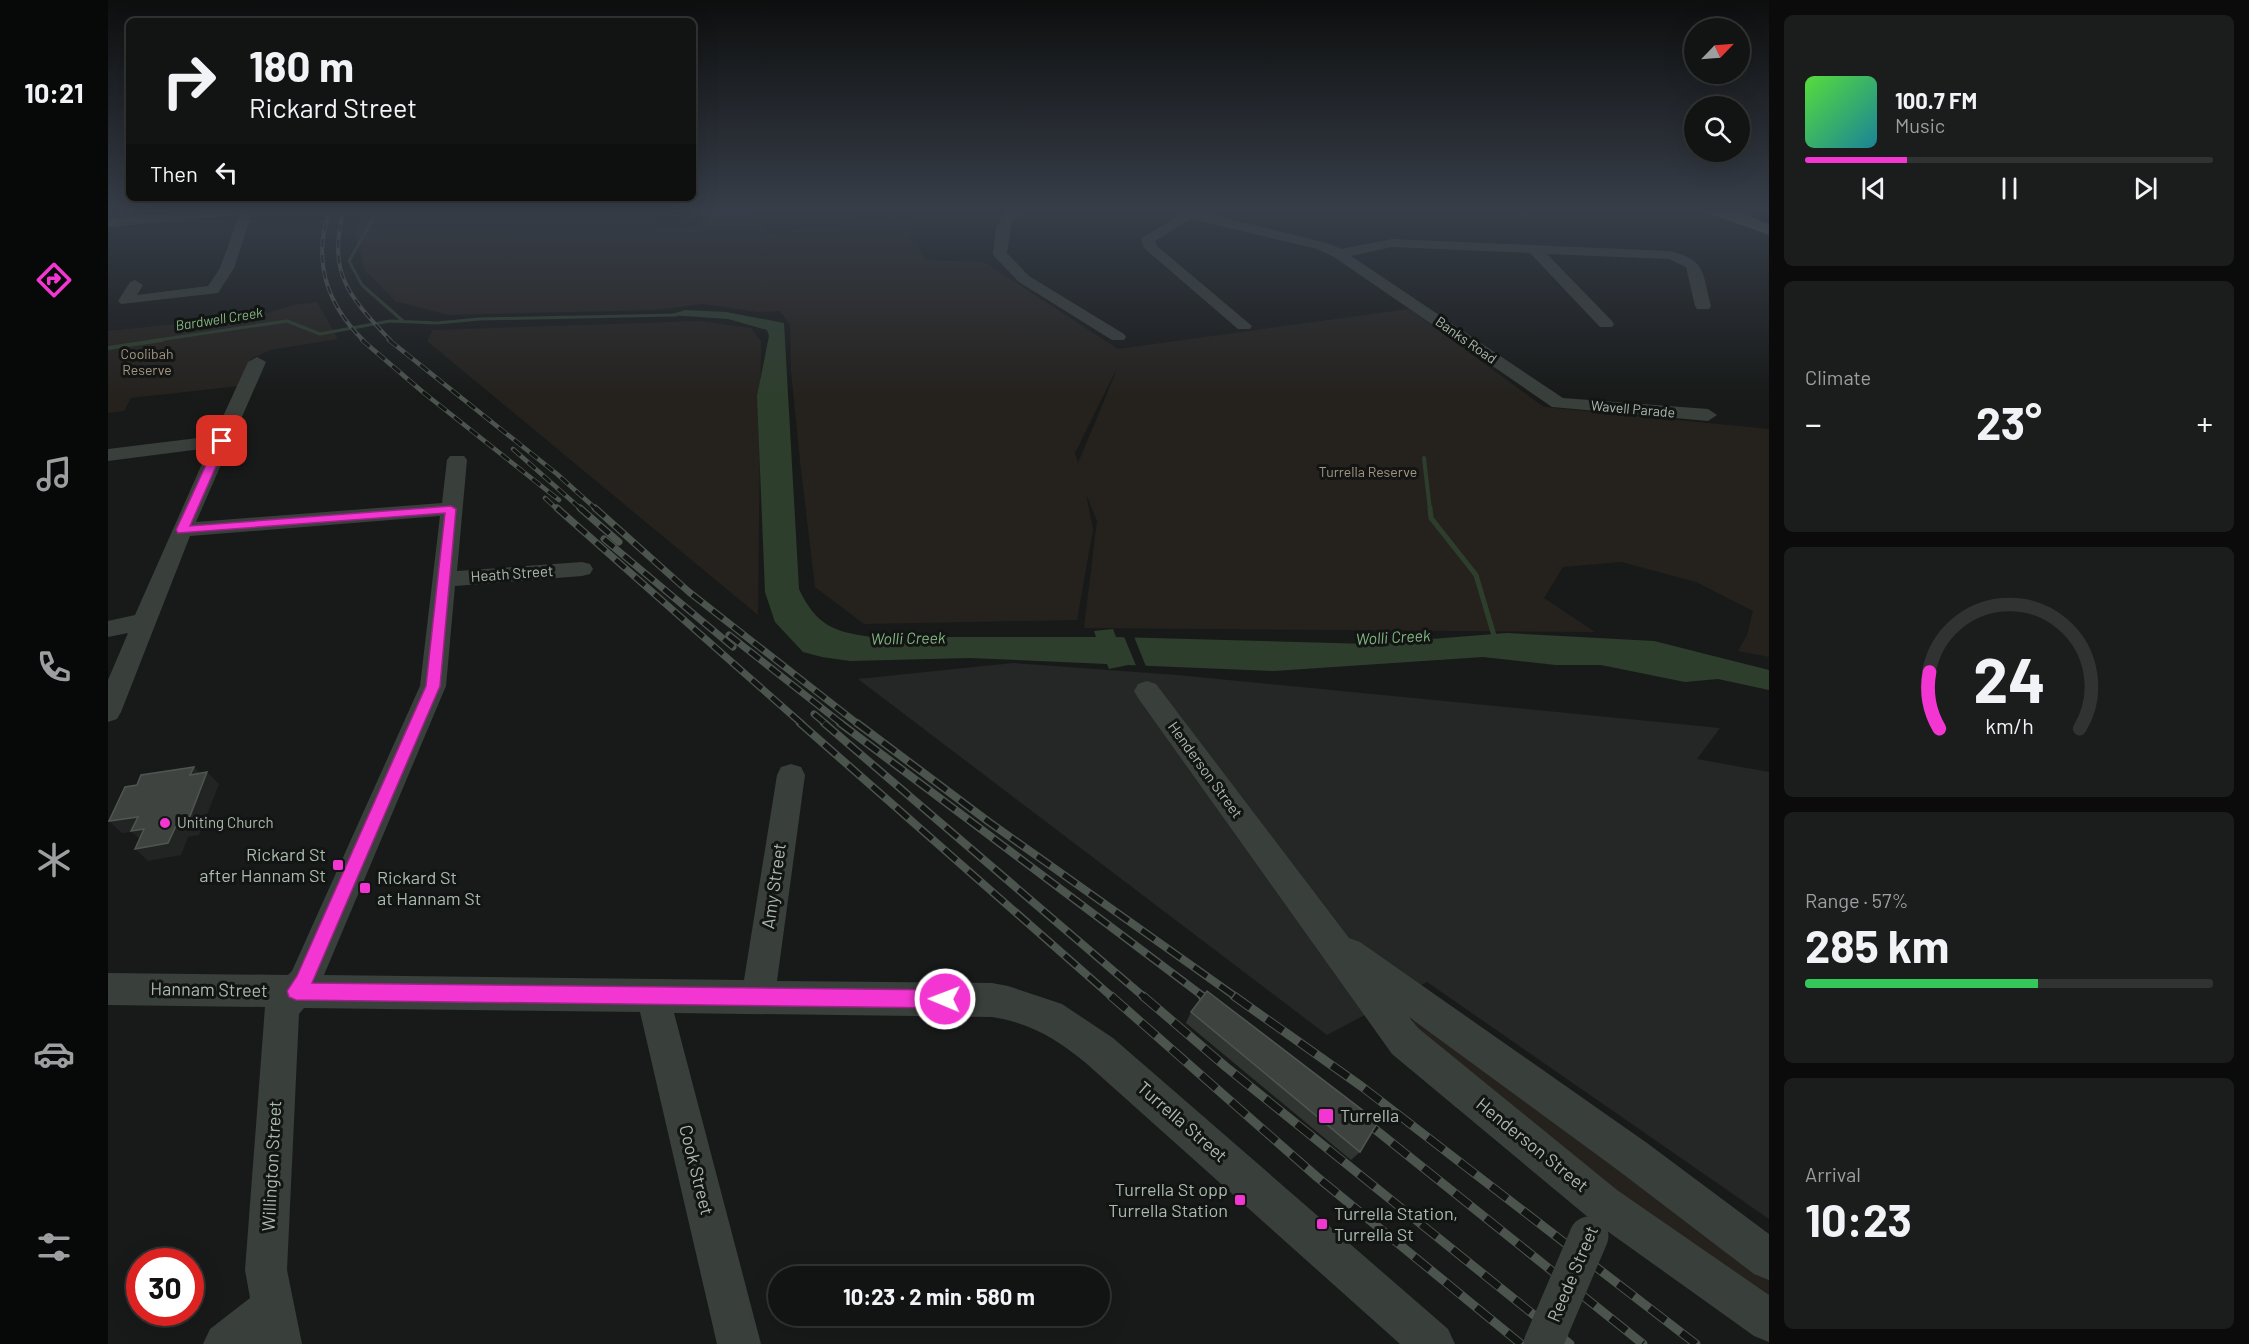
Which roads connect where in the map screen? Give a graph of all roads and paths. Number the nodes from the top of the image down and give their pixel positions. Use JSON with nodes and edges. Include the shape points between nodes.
{"nodes":[{"id":1,"x":225,"y":271,"type":"edge"},
{"id":2,"x":1015,"y":271,"type":"edge"},
{"id":3,"x":1178,"y":271,"type":"edge"},
{"id":4,"x":1364,"y":271,"type":"edge"},
{"id":5,"x":1555,"y":271,"type":"edge"},
{"id":6,"x":1694,"y":271,"type":"edge"},
{"id":7,"x":135,"y":285,"type":"dead end"},
{"id":8,"x":1703,"y":306,"type":"dead end"},
{"id":9,"x":1606,"y":324,"type":"dead end"},
{"id":10,"x":1244,"y":326,"type":"dead end"},
{"id":11,"x":1119,"y":337,"type":"dead end"},
{"id":12,"x":257,"y":362,"type":"dead end"},
{"id":13,"x":1558,"y":403,"type":"joint"},
{"id":14,"x":1708,"y":415,"type":"dead end"},
{"id":15,"x":222,"y":441,"type":"junction"},
{"id":16,"x":108,"y":455,"type":"edge"},
{"id":17,"x":456,"y":460,"type":"dead end"},
{"id":18,"x":451,"y":509,"type":"junction"},
{"id":19,"x":182,"y":530,"type":"junction"},
{"id":20,"x":582,"y":569,"type":"dead end"},
{"id":21,"x":442,"y":579,"type":"junction"},
{"id":22,"x":144,"y":622,"type":"junction"},
{"id":23,"x":108,"y":628,"type":"edge"},
{"id":24,"x":1147,"y":691,"type":"dead end"},
{"id":25,"x":108,"y":712,"type":"edge"},
{"id":26,"x":791,"y":775,"type":"dead end"},
{"id":27,"x":1326,"y":936,"type":"junction"},
{"id":28,"x":108,"y":989,"type":"edge"},
{"id":29,"x":296,"y":991,"type":"junction"},
{"id":30,"x":654,"y":996,"type":"junction"},
{"id":31,"x":758,"y":997,"type":"junction"},
{"id":32,"x":1030,"y":1007,"type":"joint"},
{"id":33,"x":1596,"y":1220,"type":"junction"},
{"id":34,"x":1769,"y":1259,"type":"edge"},
{"id":35,"x":1769,"y":1321,"type":"edge"},
{"id":36,"x":277,"y":1325,"type":"edge"},
{"id":37,"x":225,"y":1344,"type":"edge"},
{"id":38,"x":739,"y":1344,"type":"edge"},
{"id":39,"x":1433,"y":1344,"type":"edge"},
{"id":40,"x":1543,"y":1344,"type":"edge"}],
"edges":[{"from":1,"to":7,"type":"street","via":[[213,290],[126,301]]},
{"from":2,"to":11,"type":"street"},
{"from":3,"to":10,"type":"street"},
{"from":4,"to":13,"type":"street","name":"Banks Road"},
{"from":5,"to":9,"type":"street"},
{"from":6,"to":8,"type":"street"},
{"from":12,"to":15,"type":"street"},
{"from":13,"to":14,"type":"street","name":"Wavell Parade"},
{"from":15,"to":16,"type":"street"},
{"from":15,"to":19,"type":"street"},
{"from":17,"to":18,"type":"street","name":"Willington Street"},
{"from":18,"to":19,"type":"street"},
{"from":18,"to":21,"type":"street","name":"Willington Street"},
{"from":19,"to":22,"type":"street"},
{"from":20,"to":21,"type":"street","name":"Heath Street"},
{"from":21,"to":29,"type":"street","name":"Willington Street","via":[[433,686],[428,703],[304,982]]},
{"from":22,"to":23,"type":"street"},
{"from":22,"to":25,"type":"street"},
{"from":24,"to":27,"type":"street","name":"Henderson Street"},
{"from":26,"to":31,"type":"street","name":"Amy Street"},
{"from":27,"to":33,"type":"street","name":"Henderson Street","via":[[1404,1041]]},
{"from":27,"to":34,"type":"street","name":"Henderson Street"},
{"from":28,"to":29,"type":"street","name":"Hannam Street"},
{"from":29,"to":30,"type":"street","name":"Hannam Street"},
{"from":29,"to":36,"type":"street","name":"Willington Street","via":[[282,1008],[266,1270]]},
{"from":30,"to":31,"type":"street","name":"Hannam Street"},
{"from":30,"to":38,"type":"street","name":"Cook Street"},
{"from":31,"to":32,"type":"street","name":"Hannam Street","via":[[992,1000]]},
{"from":32,"to":39,"type":"street","name":"Turrella Street","via":[[1064,1022],[1100,1050]]},
{"from":33,"to":35,"type":"street","name":"Henderson Street"},
{"from":33,"to":40,"type":"street","name":"Reede Street","bridge":true},
{"from":36,"to":37,"type":"street"}]}
